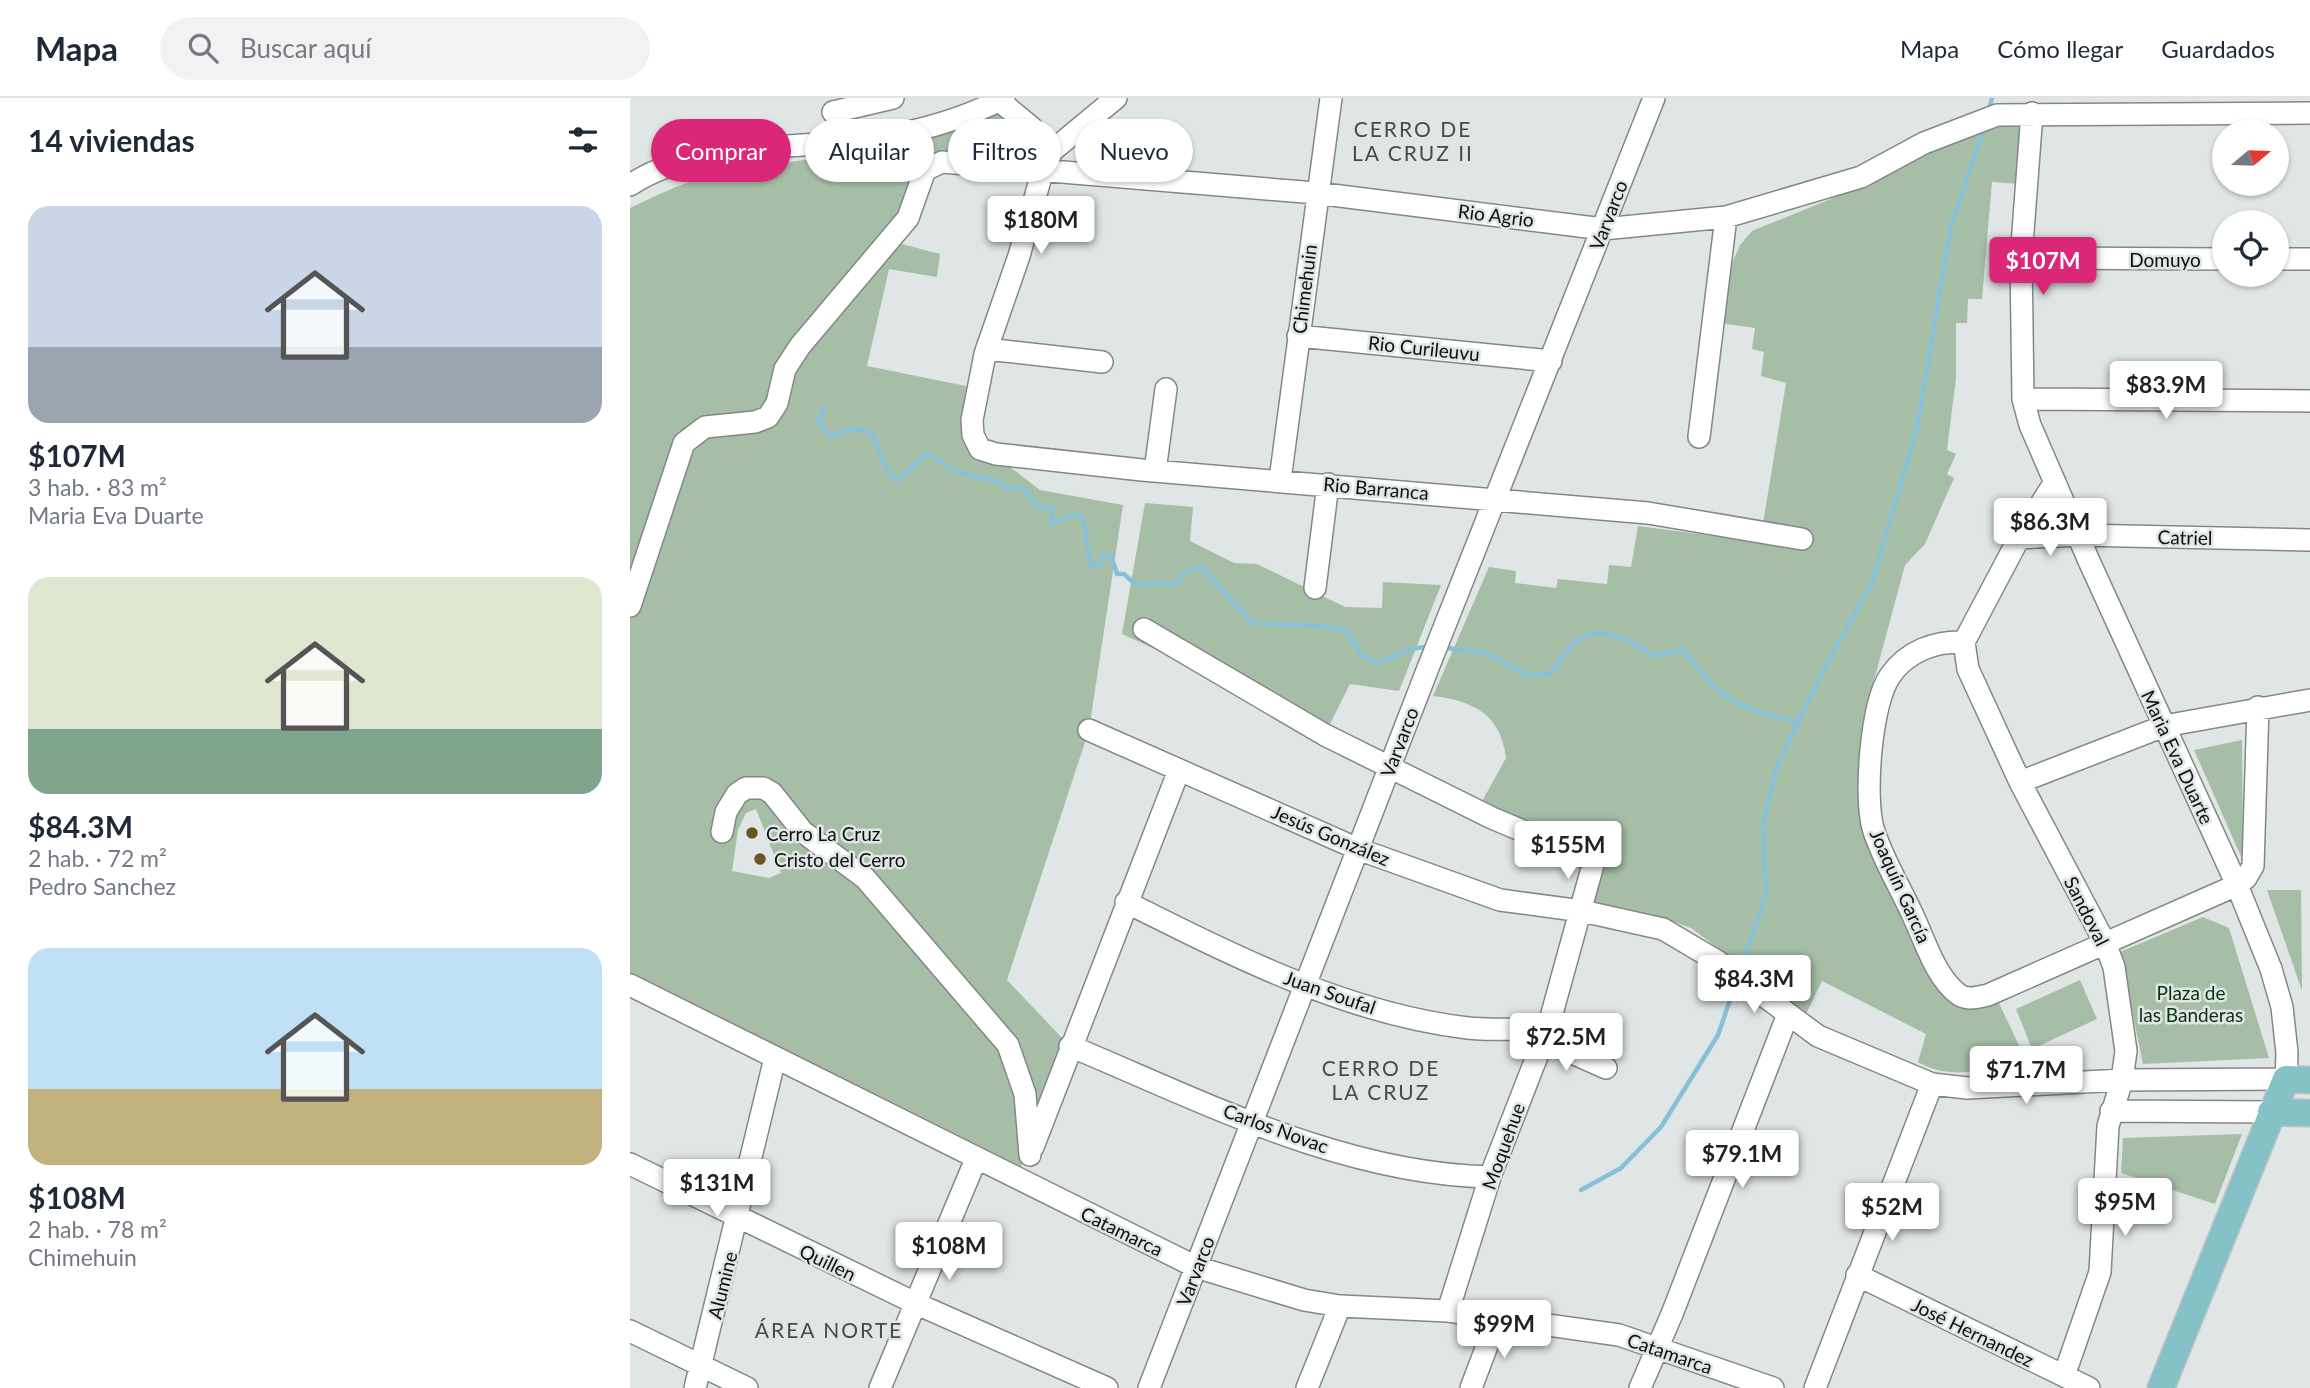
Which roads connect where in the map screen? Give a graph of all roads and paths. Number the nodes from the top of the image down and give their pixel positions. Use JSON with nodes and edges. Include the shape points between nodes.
{"nodes":[{"id":1,"x":893,"y":98,"type":"edge"},
{"id":2,"x":1116,"y":98,"type":"edge"},
{"id":3,"x":1331,"y":98,"type":"edge"},
{"id":4,"x":1654,"y":98,"type":"edge"},
{"id":5,"x":999,"y":99,"type":"edge"},
{"id":6,"x":827,"y":105,"type":"edge"},
{"id":7,"x":2039,"y":108,"type":"edge"},
{"id":8,"x":2310,"y":113,"type":"edge"},
{"id":9,"x":839,"y":119,"type":"edge"},
{"id":10,"x":1022,"y":119,"type":"edge"},
{"id":11,"x":934,"y":126,"type":"edge"},
{"id":12,"x":805,"y":145,"type":"edge"},
{"id":13,"x":1061,"y":148,"type":"edge"},
{"id":14,"x":948,"y":162,"type":"edge"},
{"id":15,"x":1061,"y":162,"type":"edge"},
{"id":16,"x":1041,"y":182,"type":"edge"},
{"id":17,"x":630,"y":186,"type":"edge"},
{"id":18,"x":1316,"y":194,"type":"junction"},
{"id":19,"x":1726,"y":217,"type":"junction"},
{"id":20,"x":1603,"y":229,"type":"junction"},
{"id":21,"x":2021,"y":258,"type":"junction"},
{"id":22,"x":2212,"y":259,"type":"edge"},
{"id":23,"x":2289,"y":259,"type":"edge"},
{"id":24,"x":2310,"y":259,"type":"edge"},
{"id":25,"x":1298,"y":336,"type":"junction"},
{"id":26,"x":987,"y":349,"type":"junction"},
{"id":27,"x":1551,"y":361,"type":"junction"},
{"id":28,"x":1102,"y":362,"type":"dead end"},
{"id":29,"x":1166,"y":389,"type":"dead end"},
{"id":30,"x":2023,"y":399,"type":"junction"},
{"id":31,"x":2310,"y":401,"type":"edge"},
{"id":32,"x":1699,"y":437,"type":"dead end"},
{"id":33,"x":1155,"y":471,"type":"junction"},
{"id":34,"x":1280,"y":480,"type":"junction"},
{"id":35,"x":2055,"y":482,"type":"junction"},
{"id":36,"x":1328,"y":484,"type":"junction"},
{"id":37,"x":1496,"y":498,"type":"junction"},
{"id":38,"x":2079,"y":535,"type":"junction"},
{"id":39,"x":2019,"y":538,"type":"junction"},
{"id":40,"x":1802,"y":539,"type":"dead end"},
{"id":41,"x":2310,"y":540,"type":"edge"},
{"id":42,"x":1315,"y":588,"type":"dead end"},
{"id":43,"x":630,"y":606,"type":"edge"},
{"id":44,"x":1144,"y":629,"type":"dead end"},
{"id":45,"x":1964,"y":642,"type":"junction"},
{"id":46,"x":2310,"y":700,"type":"edge"},
{"id":47,"x":2258,"y":708,"type":"junction"},
{"id":48,"x":2164,"y":726,"type":"junction"},
{"id":49,"x":1089,"y":730,"type":"dead end"},
{"id":50,"x":1390,"y":765,"type":"junction"},
{"id":51,"x":1179,"y":770,"type":"junction"},
{"id":52,"x":2020,"y":782,"type":"junction"},
{"id":53,"x":722,"y":832,"type":"dead end"},
{"id":54,"x":1358,"y":849,"type":"junction"},
{"id":55,"x":2237,"y":886,"type":"junction"},
{"id":56,"x":1126,"y":902,"type":"junction"},
{"id":57,"x":1582,"y":911,"type":"junction"},
{"id":58,"x":2105,"y":943,"type":"junction"},
{"id":59,"x":630,"y":985,"type":"edge"},
{"id":60,"x":1305,"y":986,"type":"junction"},
{"id":61,"x":1788,"y":1014,"type":"junction"},
{"id":62,"x":1546,"y":1034,"type":"junction"},
{"id":63,"x":1070,"y":1046,"type":"junction"},
{"id":64,"x":775,"y":1058,"type":"junction"},
{"id":65,"x":1606,"y":1068,"type":"dead end"},
{"id":66,"x":2298,"y":1079,"type":"edge"},
{"id":67,"x":2122,"y":1080,"type":"junction"},
{"id":68,"x":1932,"y":1084,"type":"junction"},
{"id":69,"x":2111,"y":1111,"type":"junction"},
{"id":70,"x":2271,"y":1112,"type":"junction"},
{"id":71,"x":2310,"y":1113,"type":"edge"},
{"id":72,"x":1253,"y":1122,"type":"junction"},
{"id":73,"x":1030,"y":1155,"type":"junction"},
{"id":74,"x":976,"y":1159,"type":"junction"},
{"id":75,"x":630,"y":1164,"type":"edge"},
{"id":76,"x":1490,"y":1177,"type":"junction"},
{"id":77,"x":1020,"y":1182,"type":"junction"},
{"id":78,"x":738,"y":1219,"type":"junction"},
{"id":79,"x":1196,"y":1267,"type":"junction"},
{"id":80,"x":1857,"y":1275,"type":"junction"},
{"id":81,"x":917,"y":1304,"type":"junction"},
{"id":82,"x":1340,"y":1306,"type":"junction"},
{"id":83,"x":1448,"y":1311,"type":"junction"},
{"id":84,"x":1498,"y":1317,"type":"junction"},
{"id":85,"x":630,"y":1331,"type":"edge"},
{"id":86,"x":1655,"y":1347,"type":"junction"},
{"id":87,"x":701,"y":1367,"type":"junction"},
{"id":88,"x":2064,"y":1376,"type":"junction"},
{"id":89,"x":695,"y":1388,"type":"edge"},
{"id":90,"x":747,"y":1388,"type":"edge"},
{"id":91,"x":880,"y":1388,"type":"edge"},
{"id":92,"x":1107,"y":1388,"type":"edge"},
{"id":93,"x":1149,"y":1388,"type":"edge"},
{"id":94,"x":1307,"y":1388,"type":"edge"},
{"id":95,"x":1471,"y":1388,"type":"edge"},
{"id":96,"x":1640,"y":1388,"type":"edge"},
{"id":97,"x":1773,"y":1388,"type":"edge"},
{"id":98,"x":1815,"y":1388,"type":"edge"},
{"id":99,"x":2089,"y":1388,"type":"edge"},
{"id":100,"x":2161,"y":1388,"type":"edge"}],
"edges":[{"from":1,"to":6,"type":"street"},
{"from":2,"to":13,"type":"street"},
{"from":3,"to":18,"type":"street","name":"Chimehuin"},
{"from":4,"to":20,"type":"street","name":"Varvarco"},
{"from":5,"to":10,"type":"street"},
{"from":5,"to":11,"type":"street"},
{"from":6,"to":9,"type":"street"},
{"from":7,"to":8,"type":"street","name":"Rio Agrio"},
{"from":7,"to":19,"type":"street","name":"Rio Agrio","via":[[1997,115],[1924,142],[1861,177]]},
{"from":7,"to":21,"type":"street","name":"Maria Eva Duarte"},
{"from":12,"to":17,"type":"street","via":[[722,152],[645,176]]},
{"from":14,"to":43,"type":"street","name":"Rio Agrio","via":[[925,170],[908,218],[800,346],[785,369],[777,404],[768,417],[705,427],[684,443]]},
{"from":15,"to":18,"type":"street","name":"Rio Agrio"},
{"from":16,"to":26,"type":"street"},
{"from":18,"to":20,"type":"street","name":"Rio Agrio"},
{"from":18,"to":25,"type":"street","name":"Chimehuin"},
{"from":19,"to":20,"type":"street","name":"Rio Agrio"},
{"from":19,"to":32,"type":"street"},
{"from":20,"to":27,"type":"street","name":"Varvarco"},
{"from":21,"to":22,"type":"street","name":"Domuyo"},
{"from":21,"to":30,"type":"street","name":"Maria Eva Duarte"},
{"from":23,"to":24,"type":"street"},
{"from":25,"to":27,"type":"street","name":"Rio Curileuvu"},
{"from":25,"to":34,"type":"street","name":"Chimehuin"},
{"from":26,"to":28,"type":"street"},
{"from":26,"to":33,"type":"street","name":"Rio Barranca","via":[[972,421],[980,449]]},
{"from":27,"to":37,"type":"street","name":"Varvarco"},
{"from":29,"to":33,"type":"street"},
{"from":30,"to":31,"type":"street"},
{"from":30,"to":35,"type":"street","name":"Maria Eva Duarte"},
{"from":33,"to":34,"type":"street","name":"Rio Barranca"},
{"from":34,"to":36,"type":"street","name":"Rio Barranca"},
{"from":35,"to":38,"type":"street","name":"Maria Eva Duarte"},
{"from":35,"to":39,"type":"street"},
{"from":36,"to":37,"type":"street","name":"Rio Barranca"},
{"from":36,"to":42,"type":"street"},
{"from":37,"to":40,"type":"street","name":"Rio Barranca","via":[[1648,513]]},
{"from":37,"to":50,"type":"street","name":"Varvarco"},
{"from":38,"to":39,"type":"street","name":"Catriel"},
{"from":38,"to":41,"type":"street","name":"Catriel"},
{"from":38,"to":48,"type":"street","name":"Maria Eva Duarte"},
{"from":39,"to":45,"type":"street"},
{"from":44,"to":50,"type":"street","via":[[1325,735]]},
{"from":45,"to":52,"type":"street","name":"Sandoval","via":[[1968,669]]},
{"from":45,"to":58,"type":"street","name":"Joaquín García","via":[[1943,641],[1918,649],[1889,676],[1870,754],[1873,827],[1936,965],[1959,995],[1971,999]]},
{"from":46,"to":47,"type":"street"},
{"from":47,"to":48,"type":"street"},
{"from":47,"to":55,"type":"street","via":[[2253,866]]},
{"from":48,"to":52,"type":"street"},
{"from":48,"to":55,"type":"street","name":"Maria Eva Duarte"},
{"from":49,"to":51,"type":"street","name":"Jesús González"},
{"from":50,"to":54,"type":"street","name":"Varvarco"},
{"from":50,"to":57,"type":"street","name":"Moquehue","via":[[1492,818],[1594,861]]},
{"from":51,"to":54,"type":"street","name":"Jesús González"},
{"from":51,"to":56,"type":"street"},
{"from":52,"to":58,"type":"street","name":"Sandoval"},
{"from":53,"to":73,"type":"street","via":[[726,812],[737,794],[746,788],[763,788],[803,832],[864,878],[1008,1045],[1025,1094]]},
{"from":54,"to":57,"type":"street","name":"Jesús González","via":[[1500,900]]},
{"from":54,"to":60,"type":"street","name":"Varvarco"},
{"from":55,"to":58,"type":"street"},
{"from":55,"to":66,"type":"street","name":"Maria Eva Duarte","via":[[2271,970],[2282,1006],[2287,1053]]},
{"from":56,"to":60,"type":"street","name":"Juan Soufal"},
{"from":56,"to":63,"type":"street"},
{"from":57,"to":61,"type":"street","name":"Jesús González","via":[[1663,929],[1717,961]]},
{"from":57,"to":62,"type":"street","name":"Moquehue"},
{"from":58,"to":67,"type":"street","name":"Sandoval","via":[[2114,967],[2124,1028]]},
{"from":59,"to":64,"type":"street","name":"Catamarca"},
{"from":60,"to":62,"type":"street","name":"Juan Soufal","via":[[1418,1020]]},
{"from":60,"to":72,"type":"street","name":"Varvarco"},
{"from":61,"to":68,"type":"street","name":"Jesús González","via":[[1818,1036]]},
{"from":61,"to":86,"type":"street","via":[[1672,1314]]},
{"from":62,"to":65,"type":"street"},
{"from":62,"to":76,"type":"street","name":"Moquehue"},
{"from":63,"to":72,"type":"street","name":"Carlos Novac"},
{"from":63,"to":73,"type":"street"},
{"from":64,"to":74,"type":"street","name":"Catamarca"},
{"from":64,"to":78,"type":"street","name":"Alumine"},
{"from":66,"to":67,"type":"street","name":"Jesús González"},
{"from":66,"to":70,"type":"main road","name":"Maria Eva Duarte"},
{"from":67,"to":68,"type":"street","name":"Jesús González","via":[[1967,1088]]},
{"from":67,"to":69,"type":"street","name":"Sandoval"},
{"from":68,"to":80,"type":"street"},
{"from":69,"to":70,"type":"street"},
{"from":69,"to":88,"type":"street","name":"Sandoval","via":[[2100,1272]]},
{"from":70,"to":71,"type":"main road"},
{"from":70,"to":100,"type":"main road","name":"Maria Eva Duarte"},
{"from":72,"to":76,"type":"street","name":"Carlos Novac","via":[[1384,1165],[1443,1176]]},
{"from":72,"to":79,"type":"street","name":"Varvarco"},
{"from":73,"to":77,"type":"street"},
{"from":74,"to":77,"type":"street","name":"Catamarca"},
{"from":74,"to":81,"type":"street"},
{"from":75,"to":78,"type":"street","name":"Quillen"},
{"from":76,"to":83,"type":"street","name":"Moquehue"},
{"from":77,"to":79,"type":"street","name":"Catamarca"},
{"from":78,"to":81,"type":"street","name":"Quillen"},
{"from":78,"to":87,"type":"street","name":"Alumine"},
{"from":79,"to":82,"type":"street","name":"Catamarca","via":[[1304,1300]]},
{"from":79,"to":93,"type":"street","name":"Varvarco"},
{"from":80,"to":88,"type":"street","name":"José Hernandez"},
{"from":80,"to":98,"type":"street"},
{"from":81,"to":91,"type":"street"},
{"from":81,"to":92,"type":"street","name":"Quillen"},
{"from":82,"to":83,"type":"street","name":"Catamarca"},
{"from":82,"to":94,"type":"street"},
{"from":83,"to":84,"type":"street","name":"Catamarca"},
{"from":84,"to":86,"type":"street","name":"Catamarca","via":[[1619,1335]]},
{"from":84,"to":95,"type":"street"},
{"from":85,"to":87,"type":"street"},
{"from":86,"to":96,"type":"street"},
{"from":86,"to":97,"type":"street","name":"Catamarca"},
{"from":87,"to":89,"type":"street","name":"Alumine"},
{"from":87,"to":90,"type":"street"},
{"from":88,"to":99,"type":"street","name":"José Hernandez"}]}
